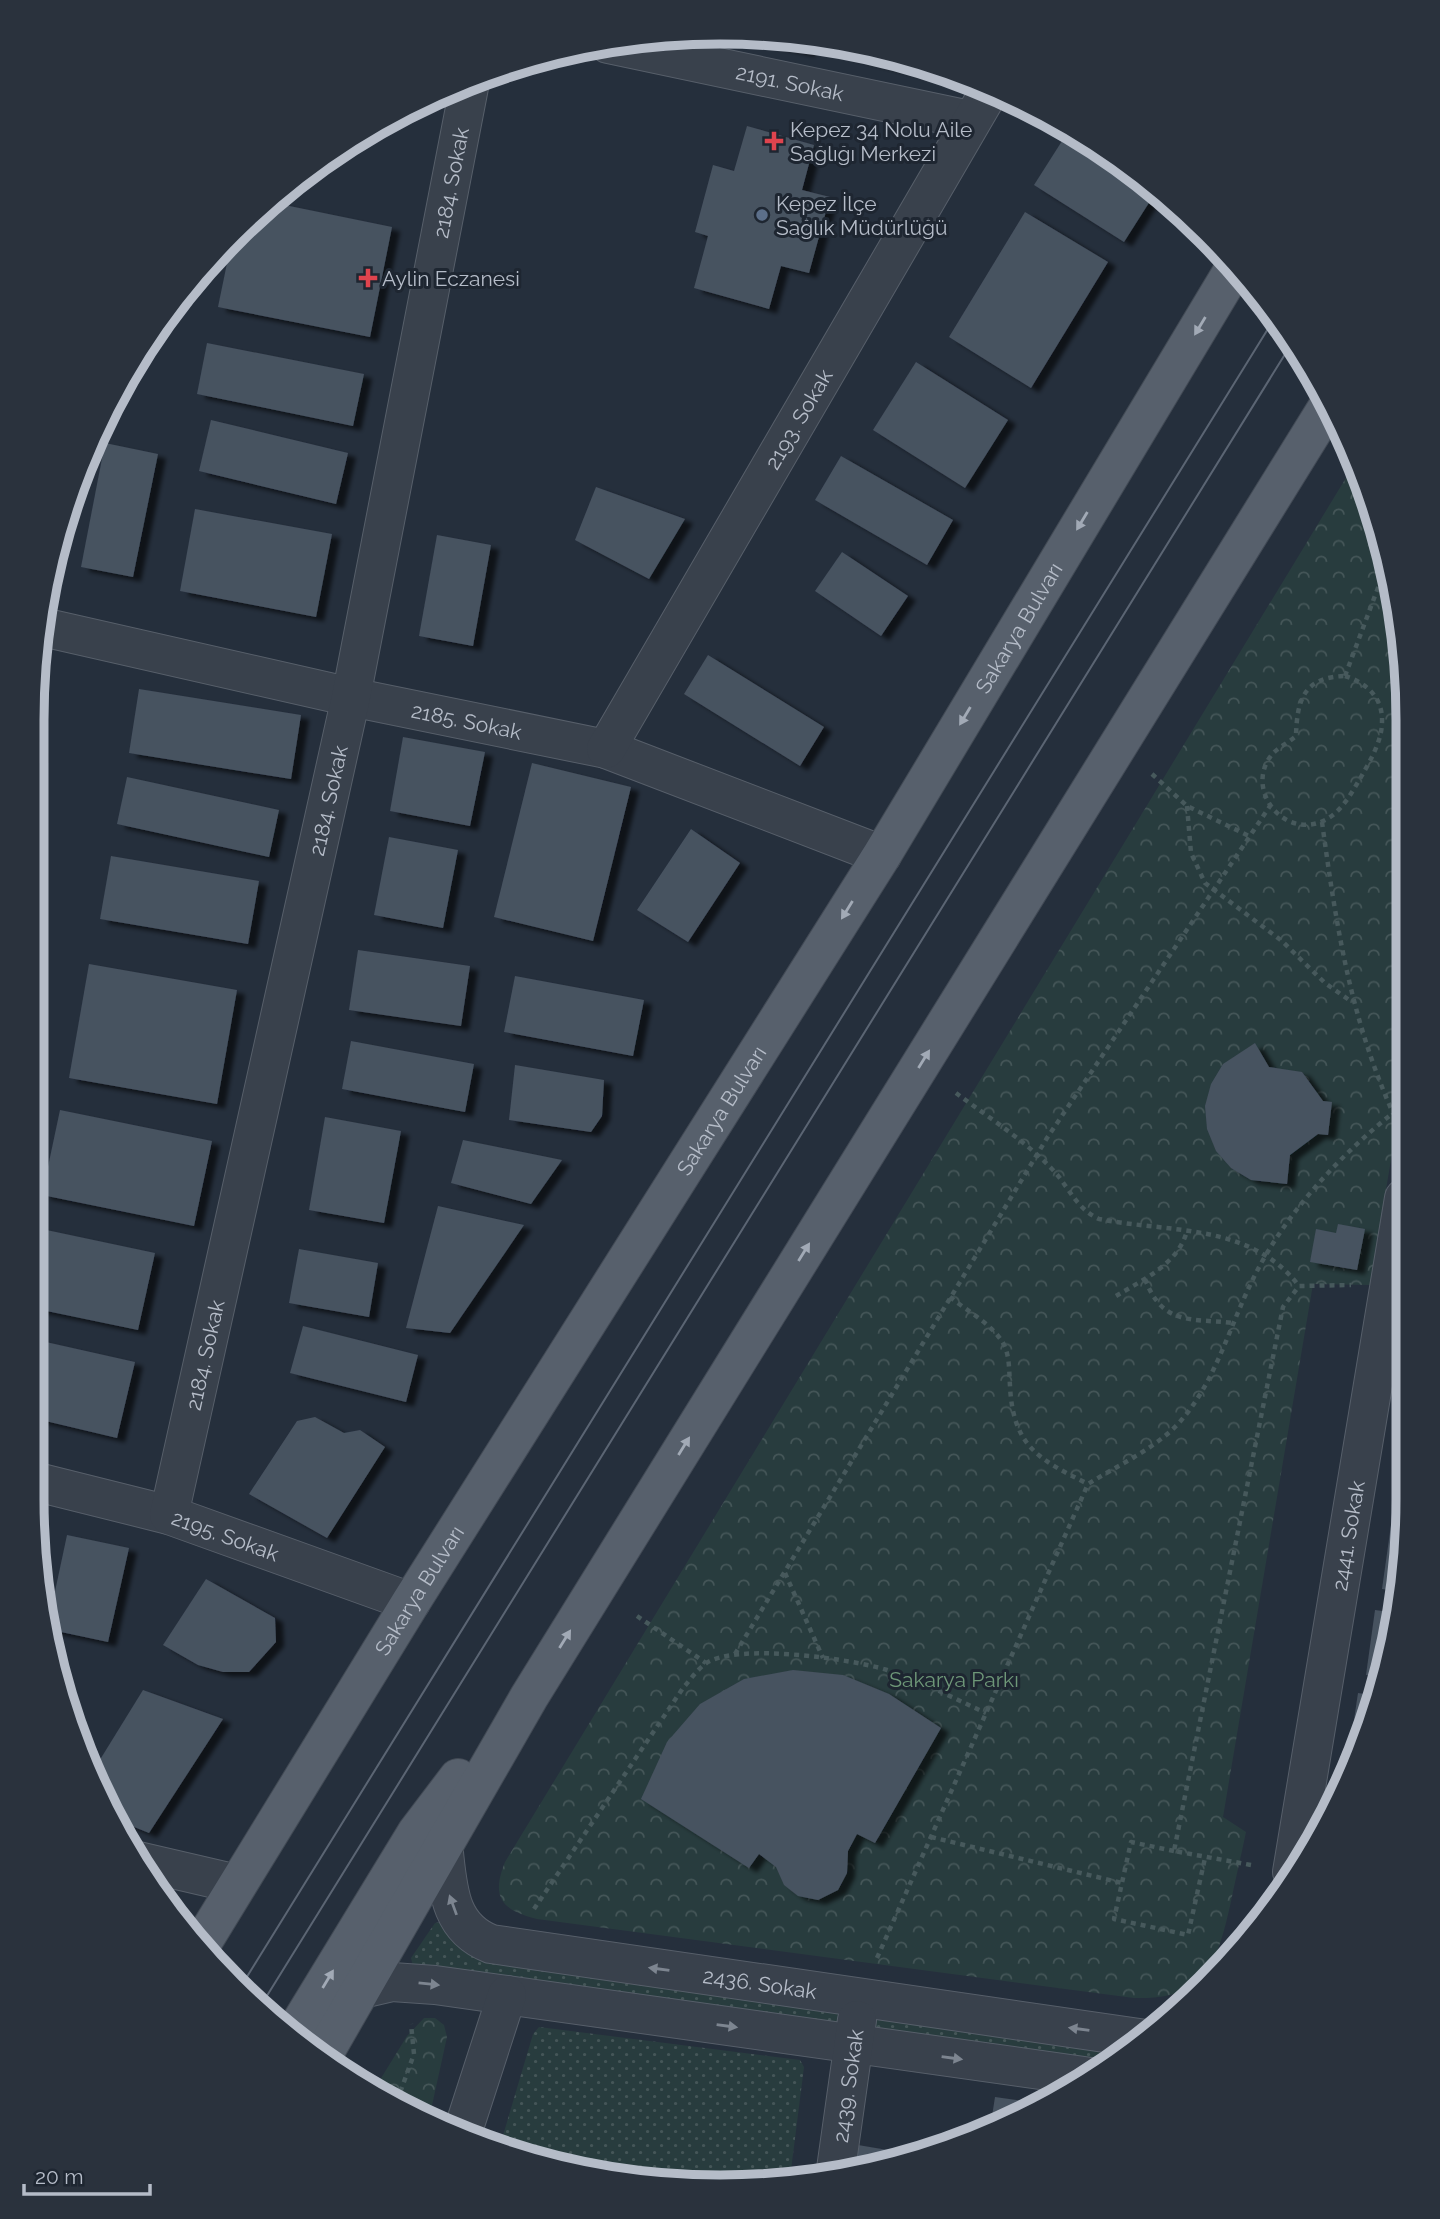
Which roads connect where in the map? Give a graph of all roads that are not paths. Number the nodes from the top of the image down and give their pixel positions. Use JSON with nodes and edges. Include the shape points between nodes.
{"nodes":[{"id":1,"x":639,"y":49,"type":"edge"},
{"id":2,"x":468,"y":93,"type":"edge"},
{"id":3,"x":980,"y":105,"type":"edge"},
{"id":4,"x":1230,"y":276,"type":"edge"},
{"id":5,"x":1323,"y":414,"type":"edge"},
{"id":6,"x":50,"y":629,"type":"edge"},
{"id":7,"x":351,"y":698,"type":"junction"},
{"id":8,"x":606,"y":749,"type":"junction"},
{"id":9,"x":882,"y":855,"type":"junction"},
{"id":10,"x":1396,"y":1251,"type":"edge"},
{"id":11,"x":44,"y":1484,"type":"edge"},
{"id":12,"x":169,"y":1515,"type":"junction"},
{"id":13,"x":411,"y":1602,"type":"junction"},
{"id":14,"x":529,"y":1697,"type":"junction"},
{"id":15,"x":443,"y":1844,"type":"junction"},
{"id":16,"x":1296,"y":1853,"type":"edge"},
{"id":17,"x":151,"y":1864,"type":"edge"},
{"id":18,"x":237,"y":1884,"type":"junction"},
{"id":19,"x":205,"y":1937,"type":"edge"},
{"id":20,"x":362,"y":1989,"type":"junction"},
{"id":21,"x":507,"y":1995,"type":"junction"},
{"id":22,"x":860,"y":1997,"type":"junction"},
{"id":23,"x":298,"y":2027,"type":"edge"},
{"id":24,"x":1131,"y":2037,"type":"edge"},
{"id":25,"x":853,"y":2044,"type":"junction"},
{"id":26,"x":327,"y":2049,"type":"edge"},
{"id":27,"x":1074,"y":2075,"type":"edge"},
{"id":28,"x":465,"y":2125,"type":"edge"},
{"id":29,"x":836,"y":2164,"type":"edge"}],
"edges":[{"from":1,"to":3,"type":"street","name":"2191. Sokak"},
{"from":2,"to":7,"type":"street","name":"2184. Sokak"},
{"from":3,"to":8,"type":"street","name":"2193. Sokak"},
{"from":4,"to":9,"type":"main road","name":"Sakarya Bulvarı","one_way":true},
{"from":14,"to":5,"type":"main road","one_way":true},
{"from":6,"to":7,"type":"street","name":"2185. Sokak"},
{"from":7,"to":8,"type":"street","name":"2185. Sokak"},
{"from":7,"to":12,"type":"street","name":"2184. Sokak"},
{"from":8,"to":9,"type":"street","name":"2185. Sokak"},
{"from":9,"to":13,"type":"main road","name":"Sakarya Bulvarı","one_way":true},
{"from":10,"to":16,"type":"street","name":"2441. Sokak"},
{"from":11,"to":12,"type":"street","name":"2195. Sokak"},
{"from":12,"to":13,"type":"street","name":"2195. Sokak"},
{"from":13,"to":18,"type":"main road","name":"Sakarya Bulvarı"},
{"from":14,"to":15,"type":"main road"},
{"from":23,"to":14,"type":"main road","one_way":true,"via":[[417,1832],[472,1759]]},
{"from":15,"to":20,"type":"main road"},
{"from":22,"to":15,"type":"street","name":"2436. Sokak","one_way":true,"via":[[480,1940],[456,1915],[449,1898]]},
{"from":17,"to":18,"type":"street"},
{"from":18,"to":19,"type":"main road","name":"Sakarya Bulvarı"},
{"from":20,"to":21,"type":"street","one_way":true,"via":[[410,1982]]},
{"from":20,"to":26,"type":"main road"},
{"from":21,"to":25,"type":"street","one_way":true},
{"from":21,"to":28,"type":"street"},
{"from":24,"to":22,"type":"street","name":"2436. Sokak","one_way":true},
{"from":22,"to":25,"type":"street","name":"2439. Sokak"},
{"from":25,"to":27,"type":"street","one_way":true},
{"from":25,"to":29,"type":"street","name":"2439. Sokak"}]}
